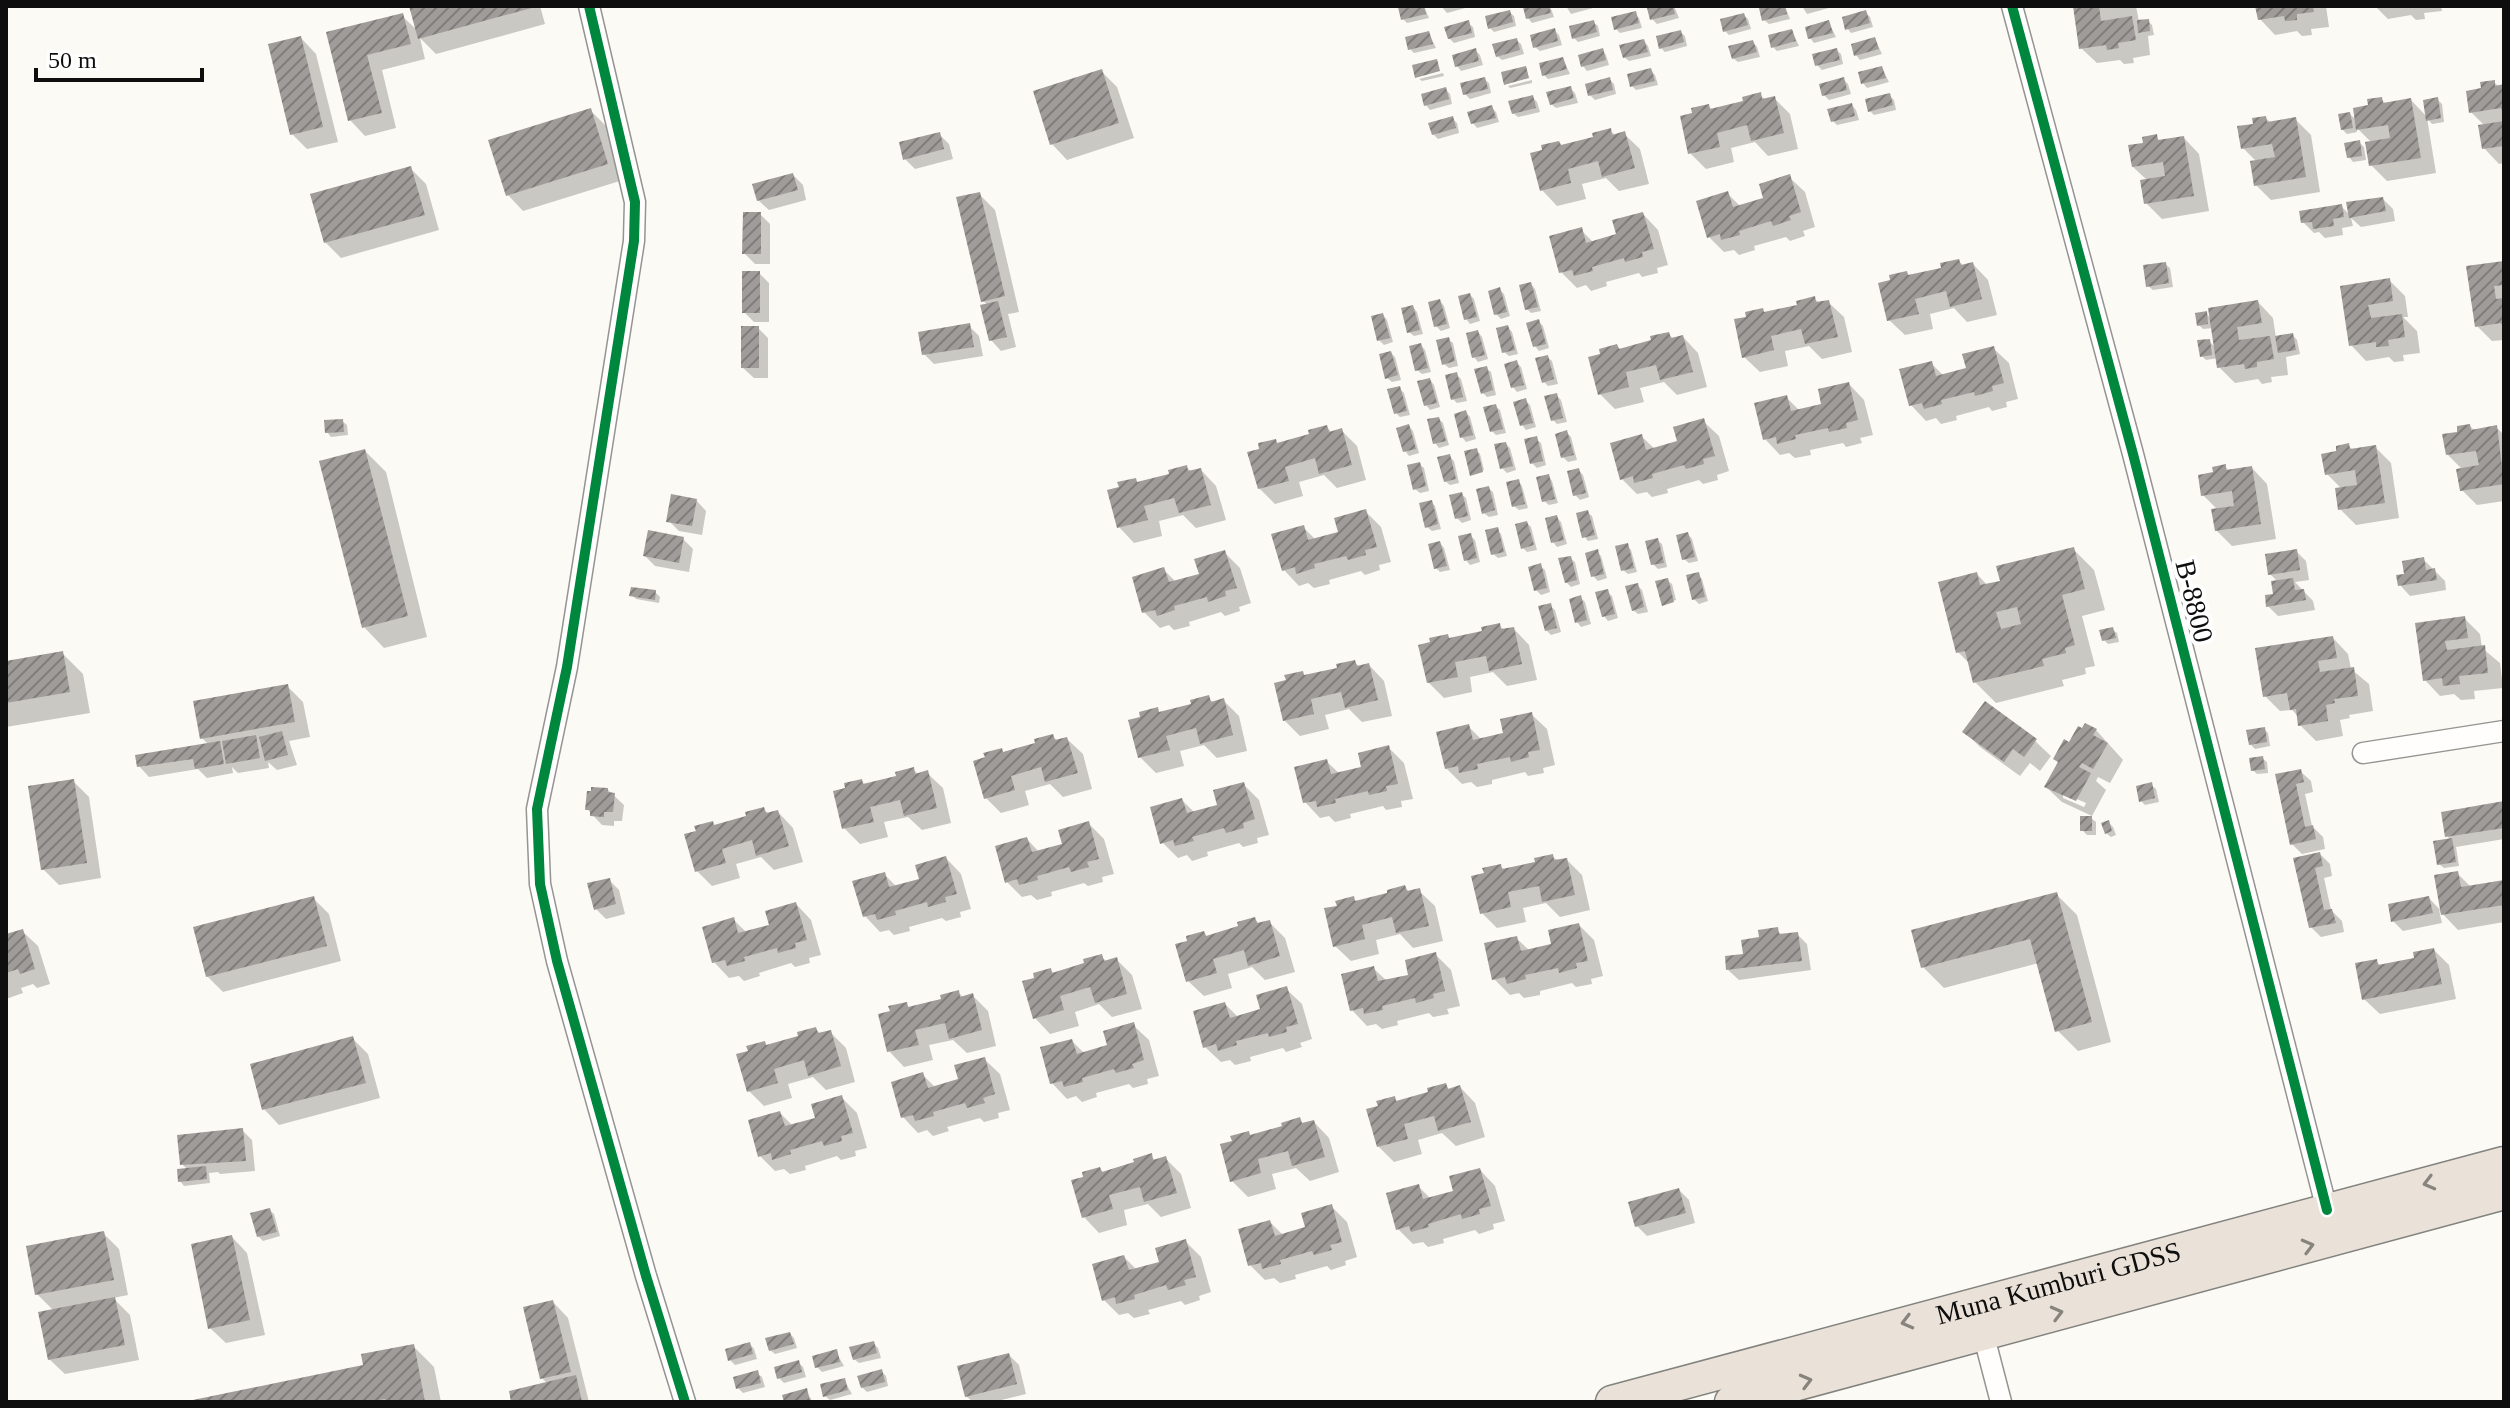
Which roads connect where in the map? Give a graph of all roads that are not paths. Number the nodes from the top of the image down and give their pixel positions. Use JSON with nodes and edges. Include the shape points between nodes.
{"nodes":[{"id":1,"x":589,"y":6,"type":"edge"},
{"id":2,"x":2012,"y":6,"type":"edge"},
{"id":3,"x":2504,"y":731,"type":"edge"},
{"id":4,"x":2363,"y":753,"type":"dead end"},
{"id":5,"x":2504,"y":1163,"type":"edge"},
{"id":6,"x":2504,"y":1193,"type":"edge"},
{"id":7,"x":2327,"y":1210,"type":"junction"},
{"id":8,"x":1983,"y":1333,"type":"junction"},
{"id":9,"x":685,"y":1402,"type":"edge"},
{"id":10,"x":1612,"y":1402,"type":"edge"},
{"id":11,"x":1731,"y":1402,"type":"edge"},
{"id":12,"x":2001,"y":1402,"type":"edge"}],
"edges":[{"from":1,"to":9,"type":"street","via":[[635,202],[634,241],[567,667],[537,809],[540,884],[561,976]]},
{"from":2,"to":7,"type":"street","name":"B-8800"},
{"from":3,"to":4,"type":"street"},
{"from":5,"to":7,"type":"highway","name":"Muna Kumburi GDSS","one_way":true},
{"from":8,"to":6,"type":"highway","name":"Muna Kumburi GDSS","one_way":true},
{"from":7,"to":10,"type":"highway","name":"Muna Kumburi GDSS","one_way":true},
{"from":11,"to":8,"type":"highway","name":"Muna Kumburi GDSS","one_way":true},
{"from":8,"to":12,"type":"street"}]}
